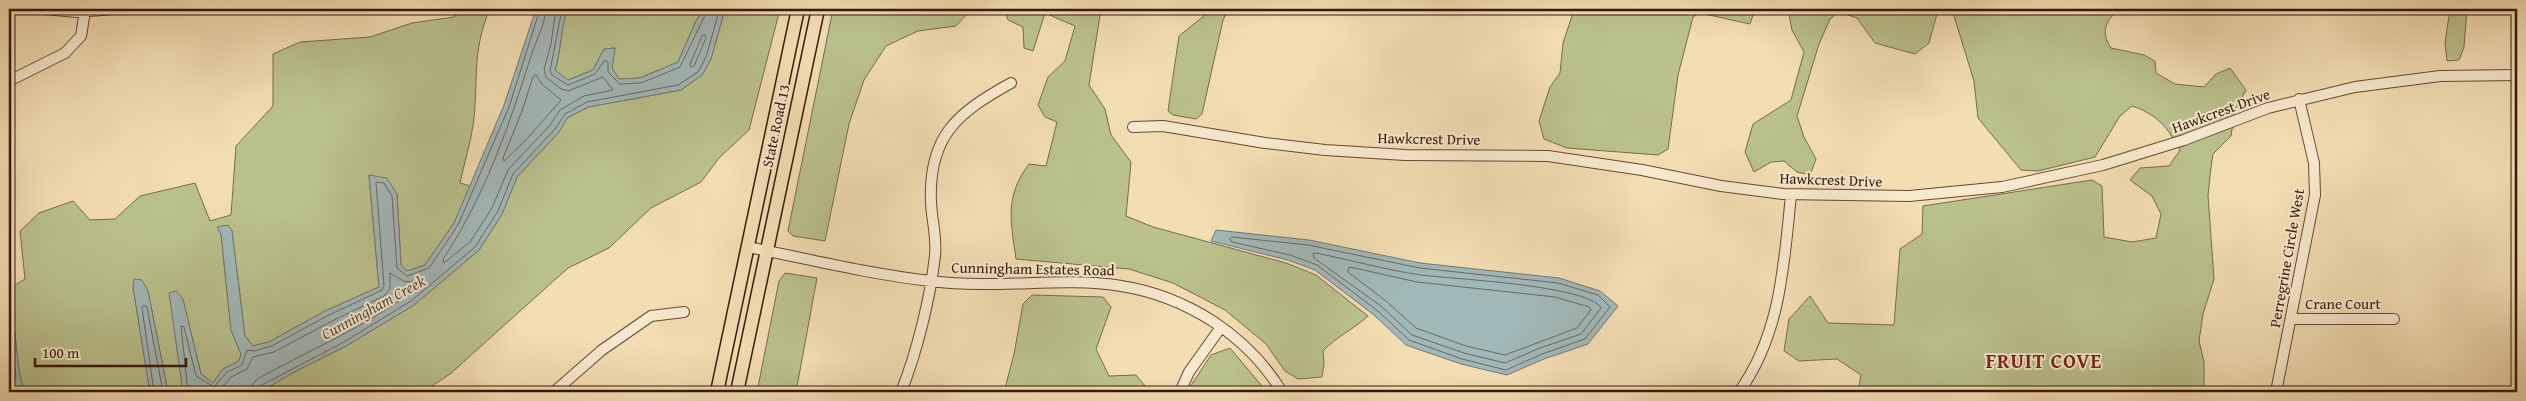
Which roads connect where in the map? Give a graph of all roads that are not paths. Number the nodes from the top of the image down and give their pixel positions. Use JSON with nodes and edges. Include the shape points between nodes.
{"nodes":[{"id":1,"x":44,"y":9,"type":"edge"},
{"id":2,"x":114,"y":9,"type":"edge"},
{"id":3,"x":85,"y":11,"type":"junction"},
{"id":4,"x":797,"y":13,"type":"edge"},
{"id":5,"x":817,"y":15,"type":"edge"},
{"id":6,"x":2517,"y":75,"type":"edge"},
{"id":7,"x":9,"y":81,"type":"edge"},
{"id":8,"x":1011,"y":83,"type":"dead end"},
{"id":9,"x":2298,"y":99,"type":"junction"},
{"id":10,"x":1133,"y":127,"type":"dead end"},
{"id":11,"x":1791,"y":195,"type":"junction"},
{"id":12,"x":748,"y":247,"type":"junction"},
{"id":13,"x":766,"y":250,"type":"junction"},
{"id":14,"x":930,"y":281,"type":"junction"},
{"id":15,"x":684,"y":312,"type":"dead end"},
{"id":16,"x":2292,"y":319,"type":"junction"},
{"id":17,"x":2394,"y":319,"type":"dead end"},
{"id":18,"x":1221,"y":327,"type":"junction"},
{"id":19,"x":554,"y":392,"type":"edge"},
{"id":20,"x":717,"y":392,"type":"edge"},
{"id":21,"x":737,"y":392,"type":"edge"},
{"id":22,"x":901,"y":392,"type":"edge"},
{"id":23,"x":1180,"y":392,"type":"edge"},
{"id":24,"x":1282,"y":392,"type":"edge"},
{"id":25,"x":1739,"y":392,"type":"edge"},
{"id":26,"x":2276,"y":392,"type":"edge"}],
"edges":[{"from":1,"to":3,"type":"street"},
{"from":2,"to":3,"type":"street"},
{"from":3,"to":7,"type":"street","via":[[79,37],[65,53]]},
{"from":4,"to":12,"type":"main road","name":"State Road 13"},
{"from":5,"to":13,"type":"main road","name":"State Road 13"},
{"from":6,"to":9,"type":"street","name":"Hawkcrest Drive","via":[[2440,76],[2380,82]]},
{"from":8,"to":14,"type":"street","via":[[963,112],[936,154],[931,187],[936,237]]},
{"from":9,"to":11,"type":"street","name":"Hawkcrest Drive","via":[[2158,149],[2008,186],[1909,196]]},
{"from":9,"to":16,"type":"street","name":"Perregrine Circle West","via":[[2314,163],[2316,187]]},
{"from":10,"to":11,"type":"street","name":"Hawkcrest Drive","via":[[1163,126],[1325,150],[1403,155],[1548,156]]},
{"from":11,"to":25,"type":"street","via":[[1778,302],[1764,346]]},
{"from":12,"to":13,"type":"street","name":"Cunningham Estates Road"},
{"from":12,"to":20,"type":"main road","name":"State Road 13"},
{"from":13,"to":14,"type":"street","name":"Cunningham Estates Road"},
{"from":13,"to":21,"type":"main road","name":"State Road 13"},
{"from":14,"to":18,"type":"street","name":"Cunningham Estates Road","via":[[1108,283],[1165,296]]},
{"from":14,"to":22,"type":"street","via":[[919,337]]},
{"from":15,"to":19,"type":"street","via":[[651,316],[602,350]]},
{"from":16,"to":17,"type":"street","name":"Crane Court"},
{"from":16,"to":26,"type":"street","name":"Perregrine Circle West"},
{"from":18,"to":23,"type":"street","via":[[1189,372]]},
{"from":18,"to":24,"type":"street","name":"Cunningham Estates Road","via":[[1253,355]]}]}
